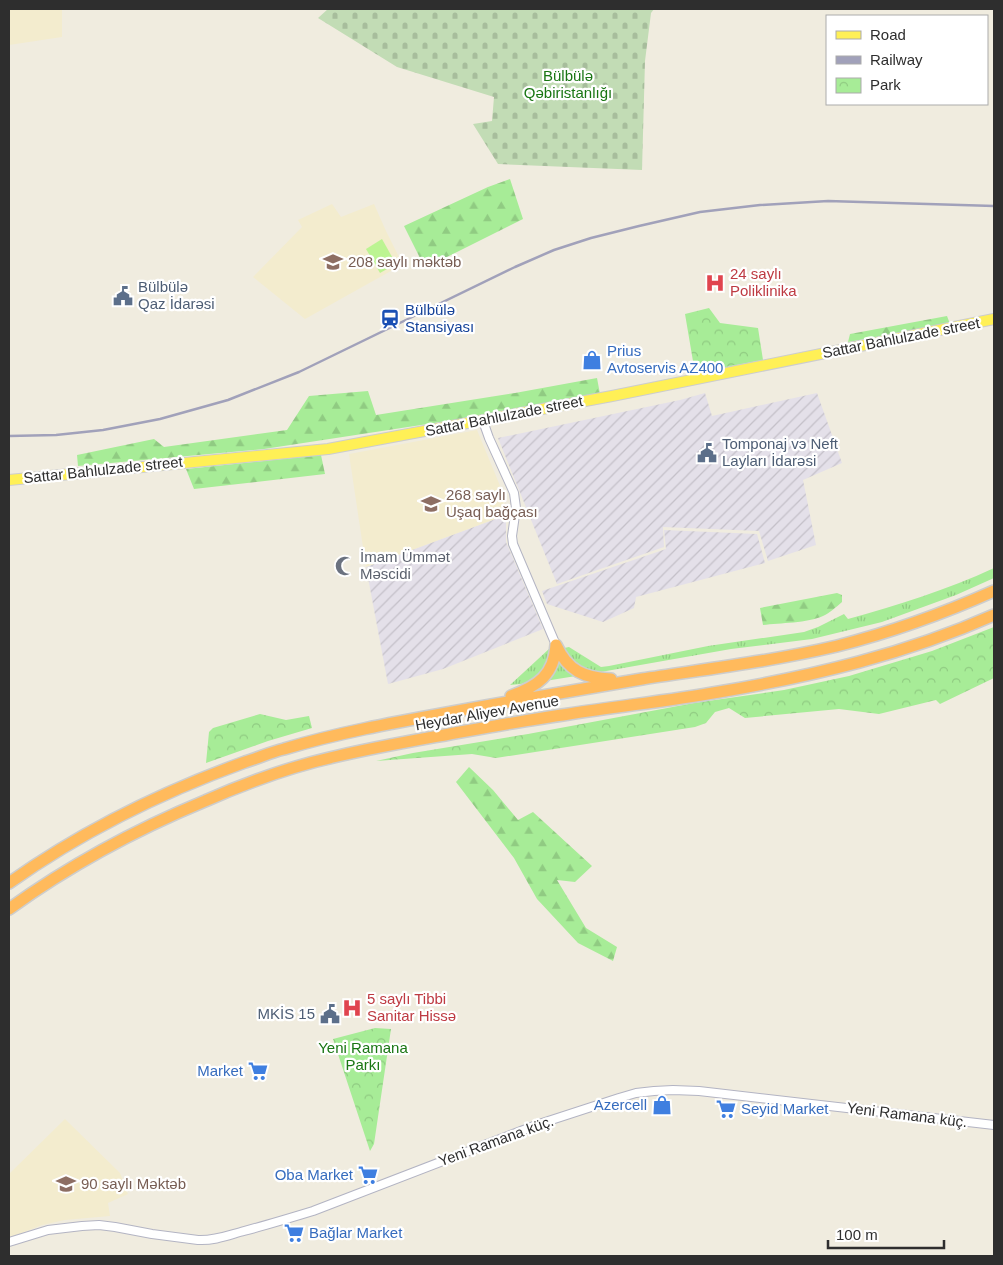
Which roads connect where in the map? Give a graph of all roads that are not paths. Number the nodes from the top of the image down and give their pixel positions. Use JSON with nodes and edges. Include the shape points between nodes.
{"nodes":[{"id":1,"x":994,"y":319,"type":"edge"},
{"id":2,"x":483,"y":420,"type":"junction"},
{"id":3,"x":9,"y":480,"type":"edge"},
{"id":4,"x":994,"y":591,"type":"edge"},
{"id":5,"x":994,"y":615,"type":"edge"},
{"id":6,"x":556,"y":645,"type":"junction"},
{"id":7,"x":670,"y":675,"type":"junction"},
{"id":8,"x":477,"y":707,"type":"junction"},
{"id":9,"x":9,"y":883,"type":"edge"},
{"id":10,"x":9,"y":909,"type":"edge"},
{"id":11,"x":994,"y":1125,"type":"edge"},
{"id":12,"x":9,"y":1242,"type":"edge"}],
"edges":[{"from":1,"to":2,"type":"main road","name":"Sattar Bahlulzade street"},
{"from":2,"to":3,"type":"main road","name":"Sattar Bahlulzade street","via":[[328,448]]},
{"from":2,"to":6,"type":"street","via":[[514,493],[513,544]]},
{"from":4,"to":7,"type":"highway","name":"Heydar Aliyev Avenue","via":[[933,617],[836,646]]},
{"from":5,"to":10,"type":"highway","name":"Heydar Aliyev Avenue","via":[[890,654],[835,669],[716,692],[403,742],[290,768],[177,812],[133,833],[84,860]]},
{"from":6,"to":7,"type":"highway","via":[[569,666],[587,676],[618,680]]},
{"from":6,"to":8,"type":"highway","via":[[551,668],[539,682],[513,696]]},
{"from":7,"to":8,"type":"highway","name":"Heydar Aliyev Avenue"},
{"from":8,"to":9,"type":"highway","name":"Heydar Aliyev Avenue","via":[[331,736],[224,770],[123,815]]},
{"from":11,"to":12,"type":"street","name":"Yeni Ramana küç.","via":[[699,1091],[636,1093],[539,1124],[304,1214],[224,1237],[204,1241],[90,1226],[48,1230]]}]}
